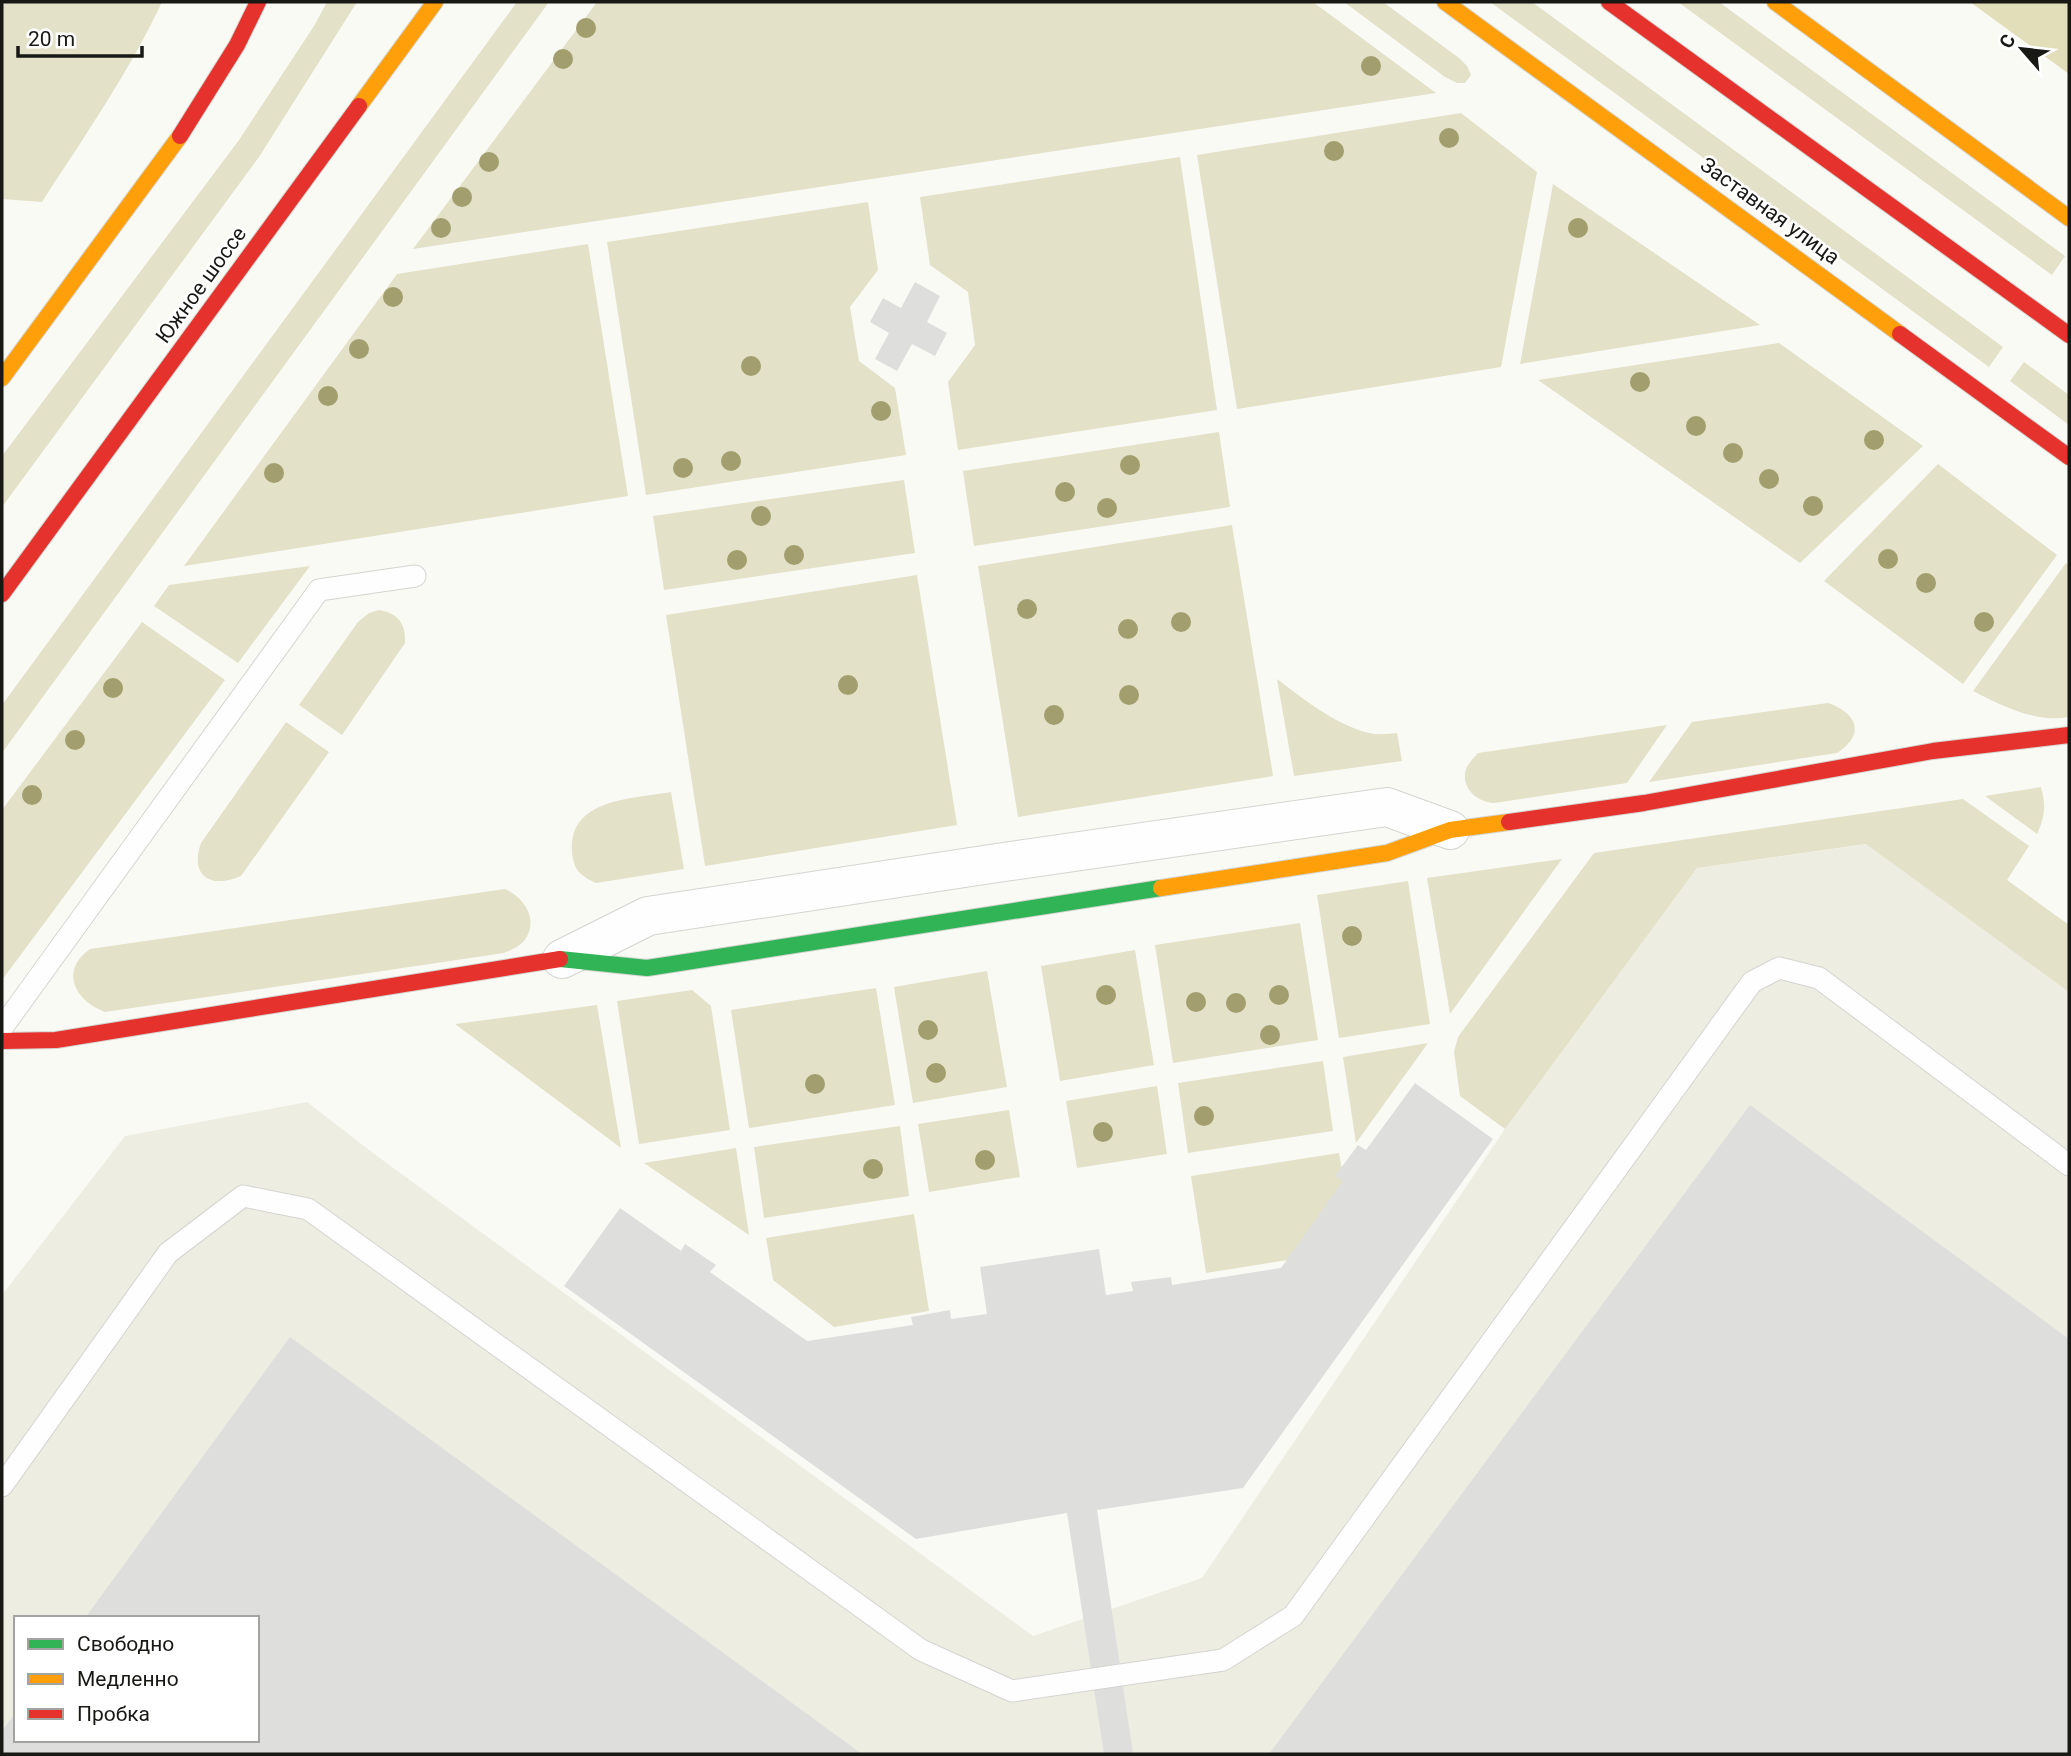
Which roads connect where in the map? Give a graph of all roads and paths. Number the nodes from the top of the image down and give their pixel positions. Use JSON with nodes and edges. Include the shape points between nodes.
{"nodes":[{"id":1,"x":258,"y":2,"type":"edge"},
{"id":2,"x":435,"y":2,"type":"edge"},
{"id":3,"x":1445,"y":2,"type":"edge"},
{"id":4,"x":1609,"y":2,"type":"edge"},
{"id":5,"x":1775,"y":2,"type":"edge"},
{"id":6,"x":2069,"y":218,"type":"edge"},
{"id":7,"x":2069,"y":335,"type":"edge"},
{"id":8,"x":2,"y":378,"type":"edge"},
{"id":9,"x":2069,"y":457,"type":"edge"},
{"id":10,"x":415,"y":576,"type":"dead end"},
{"id":11,"x":2,"y":594,"type":"edge"},
{"id":12,"x":2069,"y":735,"type":"edge"},
{"id":13,"x":1450,"y":830,"type":"junction"},
{"id":14,"x":562,"y":959,"type":"junction"},
{"id":15,"x":2,"y":1028,"type":"edge"},
{"id":16,"x":2,"y":1041,"type":"edge"},
{"id":17,"x":2069,"y":1165,"type":"edge"},
{"id":18,"x":2,"y":1486,"type":"edge"}],
"edges":[{"from":1,"to":8,"type":"main road","via":[[192,119]]},
{"from":2,"to":11,"type":"main road","name":"Южное шоссе"},
{"from":3,"to":9,"type":"main road","name":"Заставная улица"},
{"from":4,"to":7,"type":"main road"},
{"from":5,"to":6,"type":"main road"},
{"from":10,"to":15,"type":"lane","via":[[319,590]]},
{"from":12,"to":13,"type":"main road","via":[[1933,751],[1644,803]]},
{"from":13,"to":14,"type":"main road","via":[[1387,853],[647,968]]},
{"from":13,"to":14,"type":"street","via":[[1387,807],[997,863],[648,916]]},
{"from":14,"to":16,"type":"main road","via":[[56,1040]]},
{"from":17,"to":18,"type":"lane","via":[[1819,978],[1779,968],[1752,982],[1293,1616],[1223,1660],[1012,1691],[921,1650],[308,1209],[243,1196],[168,1253]]}]}
